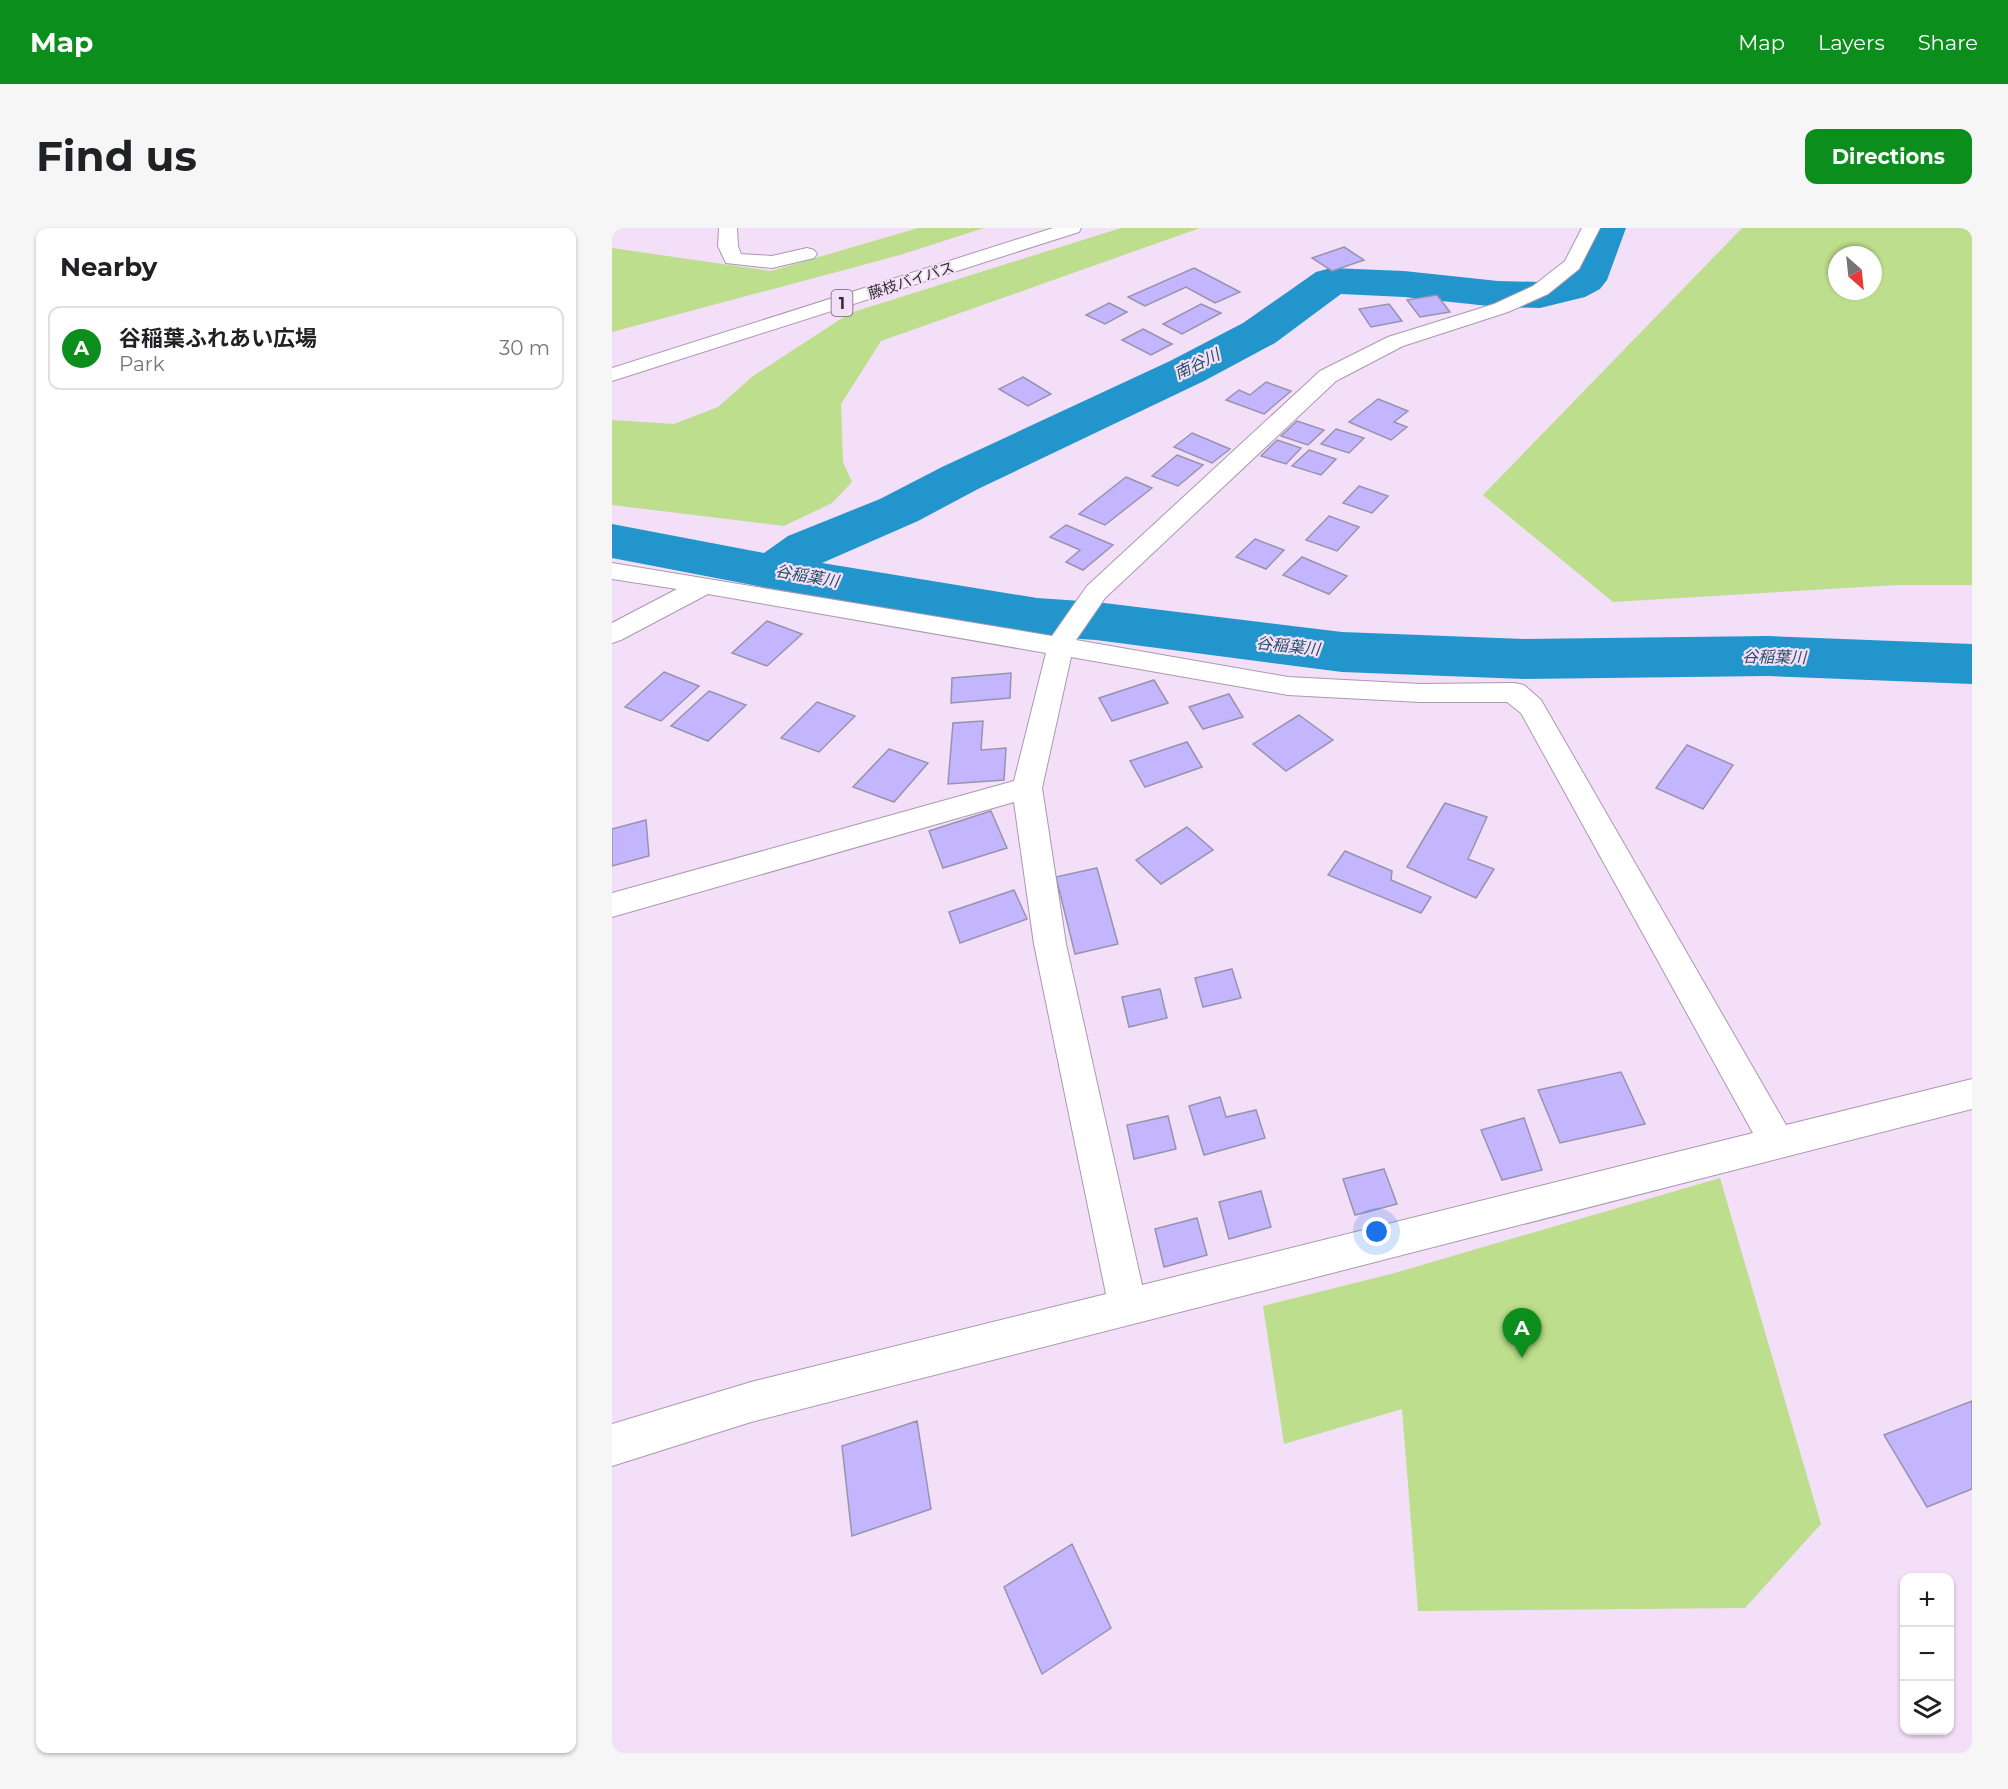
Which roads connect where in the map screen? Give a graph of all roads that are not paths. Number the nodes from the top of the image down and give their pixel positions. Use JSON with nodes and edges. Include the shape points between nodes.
{"nodes":[{"id":1,"x":728,"y":228,"type":"edge"},
{"id":2,"x":1072,"y":228,"type":"edge"},
{"id":3,"x":1591,"y":228,"type":"edge"},
{"id":4,"x":1035,"y":240,"type":"junction"},
{"id":5,"x":807,"y":254,"type":"dead end"},
{"id":6,"x":612,"y":357,"type":"edge"},
{"id":7,"x":612,"y":375,"type":"edge"},
{"id":8,"x":612,"y":571,"type":"edge"},
{"id":9,"x":705,"y":585,"type":"junction"},
{"id":10,"x":612,"y":634,"type":"edge"},
{"id":11,"x":1061,"y":644,"type":"junction"},
{"id":12,"x":1027,"y":788,"type":"junction"},
{"id":13,"x":612,"y":904,"type":"edge"},
{"id":14,"x":1972,"y":1094,"type":"edge"},
{"id":15,"x":1777,"y":1143,"type":"junction"},
{"id":16,"x":1128,"y":1308,"type":"junction"},
{"id":17,"x":612,"y":1445,"type":"edge"}],
"edges":[{"from":1,"to":5,"type":"main road","via":[[733,259],[772,262]]},
{"from":2,"to":4,"type":"main road","name":"藤枝バイパス","number":"1"},
{"from":3,"to":11,"type":"main road","via":[[1572,264],[1522,300],[1406,338],[1363,355],[1328,376],[1096,592]]},
{"from":4,"to":6,"type":"main road","number":"1"},
{"from":4,"to":7,"type":"main road","name":"藤枝バイパス","number":"1"},
{"from":8,"to":9,"type":"main road"},
{"from":9,"to":10,"type":"main road"},
{"from":9,"to":11,"type":"main road"},
{"from":11,"to":12,"type":"main road"},
{"from":11,"to":15,"type":"main road","via":[[1288,686],[1420,693],[1514,692],[1531,707]]},
{"from":12,"to":13,"type":"main road"},
{"from":12,"to":16,"type":"main road","via":[[1050,945]]},
{"from":14,"to":15,"type":"main road"},
{"from":15,"to":16,"type":"main road"},
{"from":16,"to":17,"type":"main road","via":[[751,1402]]}]}
